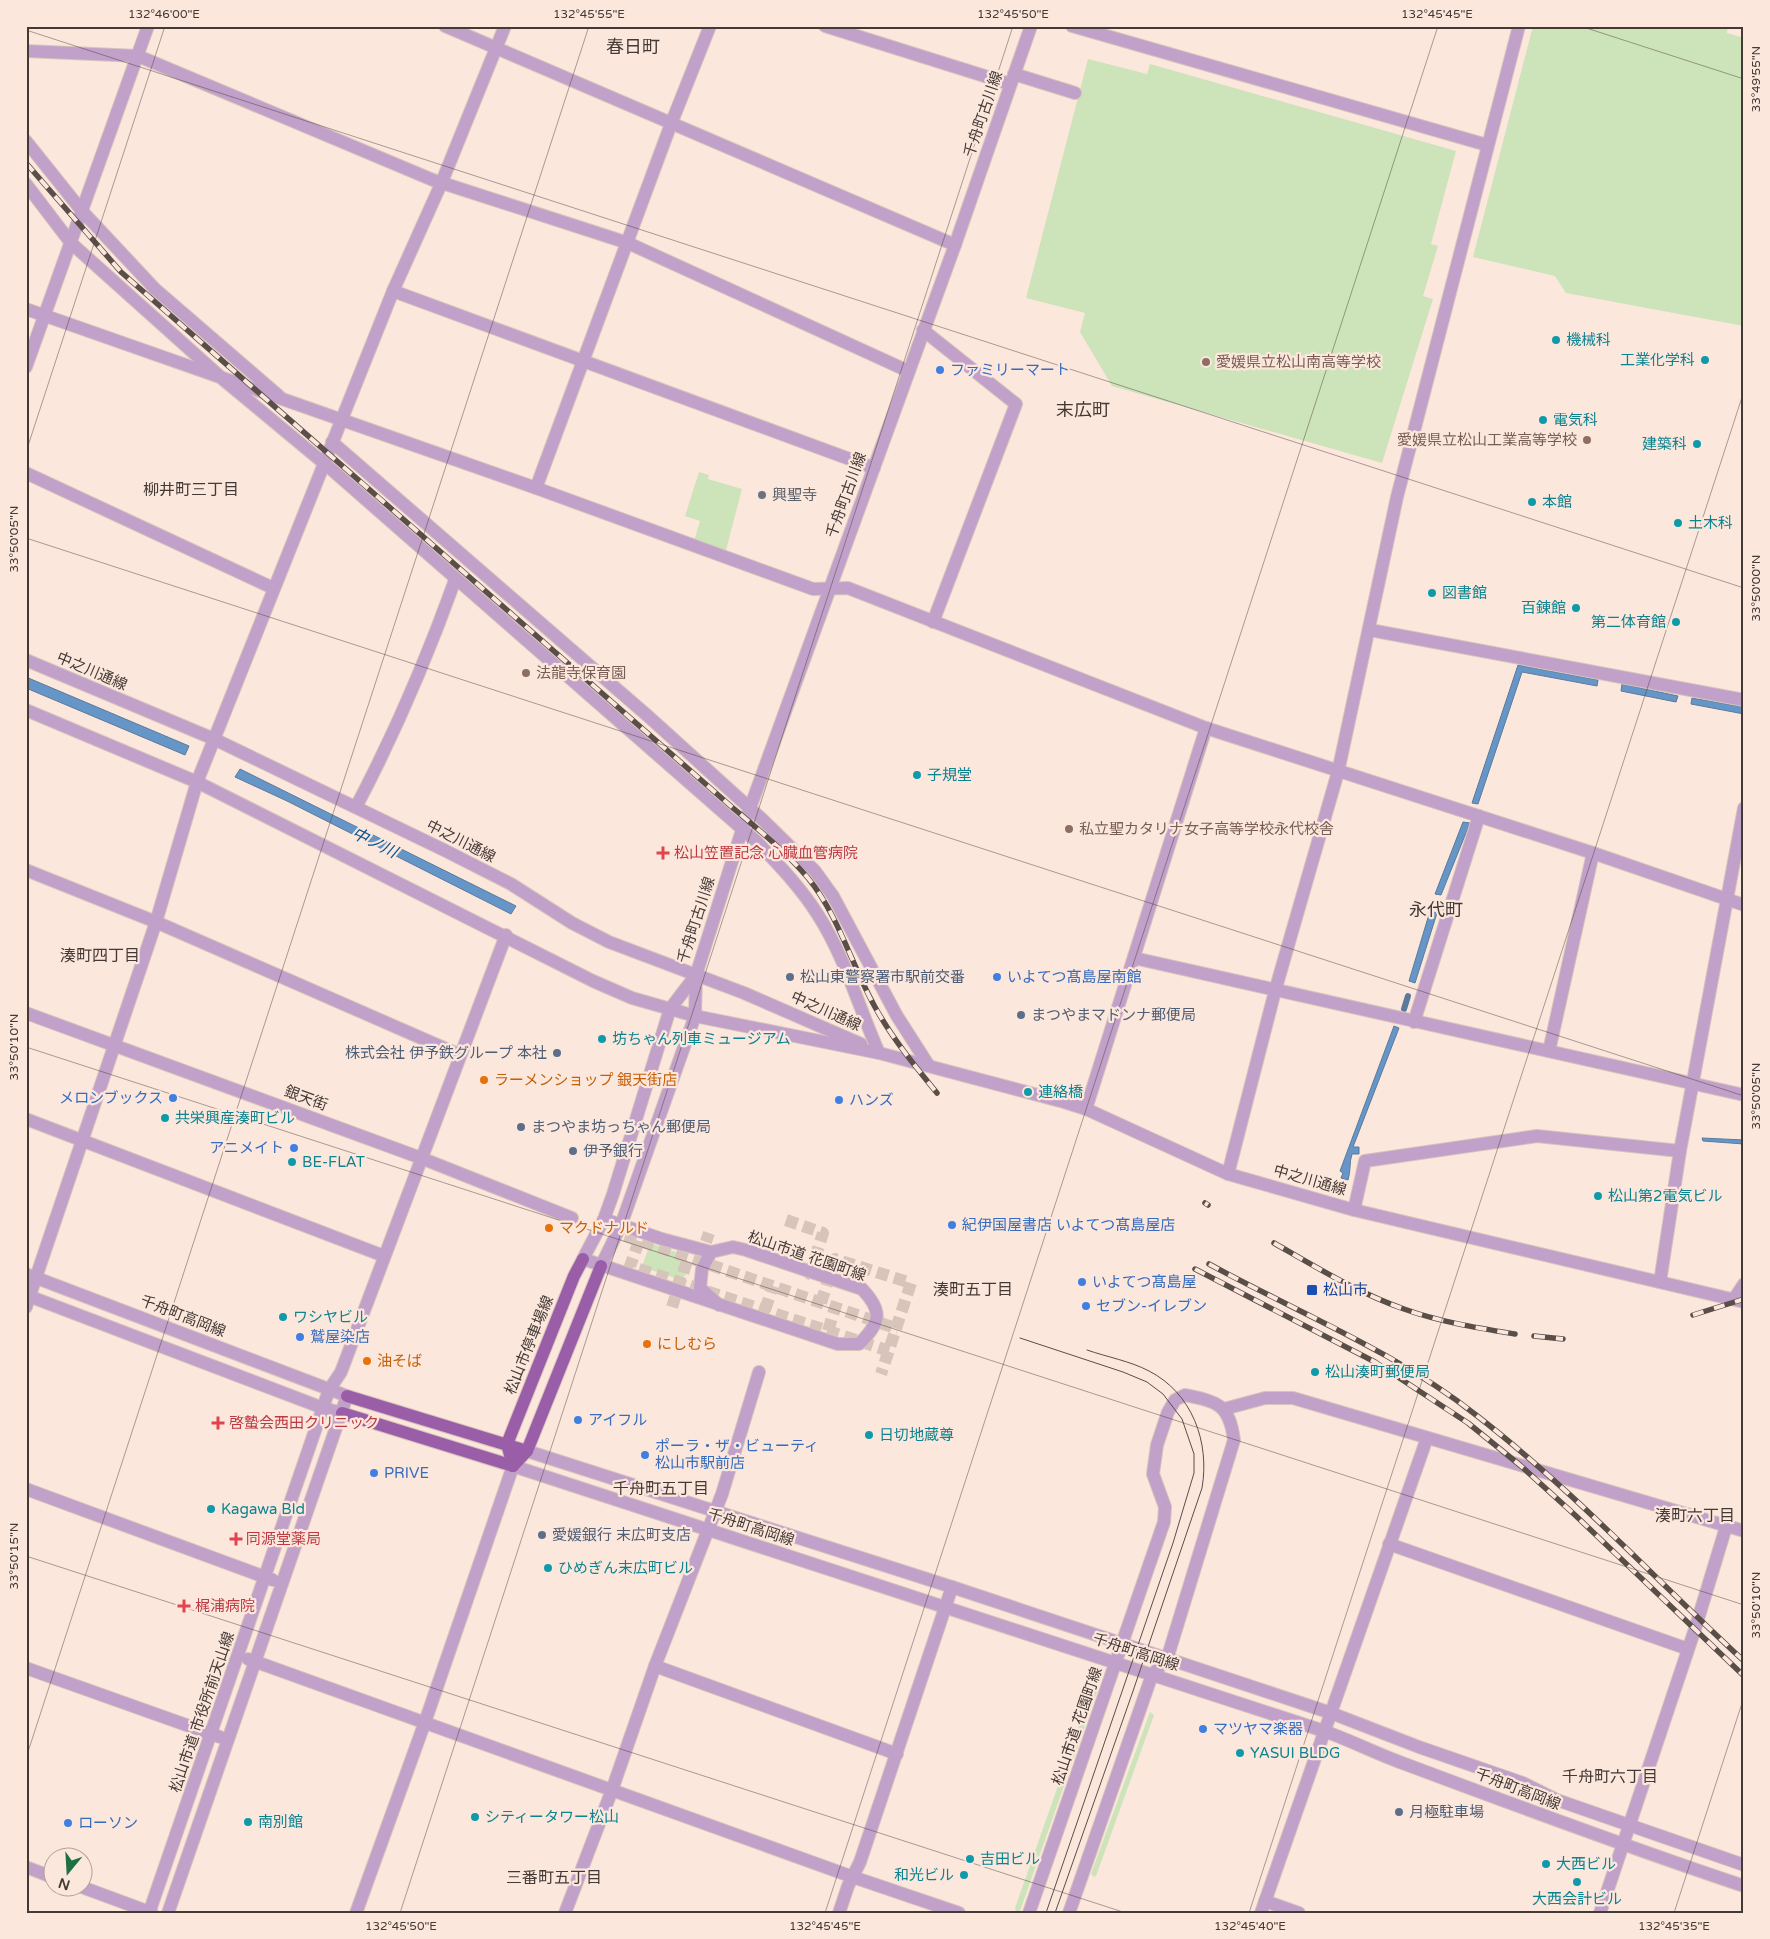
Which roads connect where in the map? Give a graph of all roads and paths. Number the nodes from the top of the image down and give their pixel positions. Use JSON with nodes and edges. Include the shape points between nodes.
{"nodes":[{"id":1,"x":148,"y":26,"type":"edge"},
{"id":2,"x":445,"y":26,"type":"edge"},
{"id":3,"x":505,"y":26,"type":"edge"},
{"id":4,"x":710,"y":26,"type":"edge"},
{"id":5,"x":825,"y":26,"type":"edge"},
{"id":6,"x":1031,"y":26,"type":"edge"},
{"id":7,"x":1072,"y":26,"type":"edge"},
{"id":8,"x":1519,"y":26,"type":"edge"},
{"id":9,"x":496,"y":48,"type":"junction"},
{"id":10,"x":26,"y":51,"type":"edge"},
{"id":11,"x":138,"y":56,"type":"junction"},
{"id":12,"x":1012,"y":79,"type":"junction"},
{"id":13,"x":1075,"y":93,"type":"dead end"},
{"id":14,"x":671,"y":124,"type":"junction"},
{"id":15,"x":26,"y":140,"type":"edge"},
{"id":16,"x":1488,"y":145,"type":"junction"},
{"id":17,"x":26,"y":184,"type":"edge"},
{"id":18,"x":441,"y":184,"type":"junction"},
{"id":19,"x":82,"y":211,"type":"junction"},
{"id":20,"x":71,"y":243,"type":"junction"},
{"id":21,"x":628,"y":243,"type":"junction"},
{"id":22,"x":955,"y":245,"type":"junction"},
{"id":23,"x":393,"y":290,"type":"junction"},
{"id":24,"x":26,"y":310,"type":"edge"},
{"id":25,"x":43,"y":316,"type":"junction"},
{"id":26,"x":924,"y":330,"type":"junction"},
{"id":27,"x":584,"y":361,"type":"junction"},
{"id":28,"x":26,"y":367,"type":"edge"},
{"id":29,"x":908,"y":371,"type":"junction"},
{"id":30,"x":225,"y":381,"type":"junction"},
{"id":31,"x":285,"y":400,"type":"junction"},
{"id":32,"x":340,"y":420,"type":"junction"},
{"id":33,"x":332,"y":442,"type":"junction"},
{"id":34,"x":324,"y":462,"type":"junction"},
{"id":35,"x":874,"y":468,"type":"junction"},
{"id":36,"x":26,"y":473,"type":"edge"},
{"id":37,"x":536,"y":488,"type":"junction"},
{"id":38,"x":455,"y":580,"type":"junction"},
{"id":39,"x":273,"y":588,"type":"junction"},
{"id":40,"x":830,"y":588,"type":"junction"},
{"id":41,"x":933,"y":622,"type":"junction"},
{"id":42,"x":1370,"y":630,"type":"junction"},
{"id":43,"x":26,"y":660,"type":"edge"},
{"id":44,"x":1744,"y":700,"type":"edge"},
{"id":45,"x":26,"y":710,"type":"edge"},
{"id":46,"x":1206,"y":728,"type":"junction"},
{"id":47,"x":214,"y":740,"type":"junction"},
{"id":48,"x":1338,"y":772,"type":"junction"},
{"id":49,"x":197,"y":782,"type":"junction"},
{"id":50,"x":356,"y":807,"type":"junction"},
{"id":51,"x":750,"y":808,"type":"junction"},
{"id":52,"x":1744,"y":808,"type":"edge"},
{"id":53,"x":1479,"y":816,"type":"junction"},
{"id":54,"x":742,"y":830,"type":"junction"},
{"id":55,"x":1593,"y":853,"type":"junction"},
{"id":56,"x":26,"y":870,"type":"edge"},
{"id":57,"x":1728,"y":900,"type":"junction"},
{"id":58,"x":1744,"y":906,"type":"edge"},
{"id":59,"x":156,"y":922,"type":"junction"},
{"id":60,"x":506,"y":936,"type":"junction"},
{"id":61,"x":1134,"y":958,"type":"junction"},
{"id":62,"x":696,"y":976,"type":"junction"},
{"id":63,"x":1275,"y":991,"type":"junction"},
{"id":64,"x":670,"y":1009,"type":"junction"},
{"id":65,"x":26,"y":1013,"type":"edge"},
{"id":66,"x":695,"y":1016,"type":"junction"},
{"id":67,"x":1414,"y":1022,"type":"junction"},
{"id":68,"x":115,"y":1045,"type":"junction"},
{"id":69,"x":1549,"y":1051,"type":"junction"},
{"id":70,"x":879,"y":1053,"type":"junction"},
{"id":71,"x":460,"y":1055,"type":"junction"},
{"id":72,"x":929,"y":1066,"type":"junction"},
{"id":73,"x":1694,"y":1084,"type":"junction"},
{"id":74,"x":1744,"y":1095,"type":"edge"},
{"id":75,"x":1086,"y":1109,"type":"junction"},
{"id":76,"x":26,"y":1119,"type":"edge"},
{"id":77,"x":83,"y":1140,"type":"junction"},
{"id":78,"x":1680,"y":1151,"type":"junction"},
{"id":79,"x":421,"y":1158,"type":"junction"},
{"id":80,"x":1228,"y":1174,"type":"junction"},
{"id":81,"x":1354,"y":1210,"type":"junction"},
{"id":82,"x":572,"y":1218,"type":"dead end"},
{"id":83,"x":604,"y":1219,"type":"junction"},
{"id":84,"x":621,"y":1225,"type":"junction"},
{"id":85,"x":711,"y":1252,"type":"junction"},
{"id":86,"x":384,"y":1256,"type":"junction"},
{"id":87,"x":583,"y":1260,"type":"junction"},
{"id":88,"x":601,"y":1266,"type":"junction"},
{"id":89,"x":31,"y":1276,"type":"edge"},
{"id":90,"x":1660,"y":1282,"type":"junction"},
{"id":91,"x":1744,"y":1284,"type":"edge"},
{"id":92,"x":28,"y":1300,"type":"edge"},
{"id":93,"x":1739,"y":1300,"type":"edge"},
{"id":94,"x":719,"y":1304,"type":"junction"},
{"id":95,"x":759,"y":1372,"type":"dead end"},
{"id":96,"x":329,"y":1390,"type":"junction"},
{"id":97,"x":347,"y":1396,"type":"junction"},
{"id":98,"x":323,"y":1408,"type":"junction"},
{"id":99,"x":1224,"y":1409,"type":"junction"},
{"id":100,"x":342,"y":1413,"type":"junction"},
{"id":101,"x":1427,"y":1438,"type":"junction"},
{"id":102,"x":508,"y":1444,"type":"junction"},
{"id":103,"x":527,"y":1451,"type":"junction"},
{"id":104,"x":513,"y":1466,"type":"junction"},
{"id":105,"x":26,"y":1489,"type":"edge"},
{"id":106,"x":715,"y":1512,"type":"junction"},
{"id":107,"x":1726,"y":1527,"type":"junction"},
{"id":108,"x":707,"y":1531,"type":"junction"},
{"id":109,"x":1744,"y":1531,"type":"edge"},
{"id":110,"x":1390,"y":1544,"type":"junction"},
{"id":111,"x":265,"y":1578,"type":"junction"},
{"id":112,"x":282,"y":1583,"type":"junction"},
{"id":113,"x":952,"y":1587,"type":"junction"},
{"id":114,"x":946,"y":1606,"type":"junction"},
{"id":115,"x":1123,"y":1644,"type":"junction"},
{"id":116,"x":1688,"y":1649,"type":"junction"},
{"id":117,"x":238,"y":1656,"type":"junction"},
{"id":118,"x":1167,"y":1659,"type":"junction"},
{"id":119,"x":256,"y":1661,"type":"junction"},
{"id":120,"x":1117,"y":1663,"type":"junction"},
{"id":121,"x":655,"y":1666,"type":"junction"},
{"id":122,"x":26,"y":1668,"type":"edge"},
{"id":123,"x":1152,"y":1675,"type":"junction"},
{"id":124,"x":1331,"y":1713,"type":"junction"},
{"id":125,"x":425,"y":1722,"type":"junction"},
{"id":126,"x":1324,"y":1731,"type":"junction"},
{"id":127,"x":212,"y":1735,"type":"junction"},
{"id":128,"x":229,"y":1740,"type":"junction"},
{"id":129,"x":897,"y":1754,"type":"junction"},
{"id":130,"x":612,"y":1790,"type":"junction"},
{"id":131,"x":1627,"y":1826,"type":"junction"},
{"id":132,"x":1621,"y":1845,"type":"junction"},
{"id":133,"x":1744,"y":1866,"type":"edge"},
{"id":134,"x":26,"y":1867,"type":"edge"},
{"id":135,"x":42,"y":1873,"type":"edge"},
{"id":136,"x":853,"y":1877,"type":"junction"},
{"id":137,"x":1744,"y":1886,"type":"edge"},
{"id":138,"x":92,"y":1890,"type":"edge"},
{"id":139,"x":1263,"y":1907,"type":"edge"},
{"id":140,"x":150,"y":1912,"type":"edge"},
{"id":141,"x":567,"y":1912,"type":"edge"},
{"id":142,"x":168,"y":1913,"type":"edge"},
{"id":143,"x":356,"y":1913,"type":"edge"},
{"id":144,"x":838,"y":1913,"type":"edge"},
{"id":145,"x":959,"y":1913,"type":"edge"},
{"id":146,"x":1029,"y":1913,"type":"edge"},
{"id":147,"x":1069,"y":1913,"type":"edge"},
{"id":148,"x":1299,"y":1913,"type":"edge"},
{"id":149,"x":1600,"y":1913,"type":"edge"}],
"edges":[{"from":1,"to":11,"type":"street"},
{"from":2,"to":9,"type":"street"},
{"from":3,"to":9,"type":"street"},
{"from":4,"to":14,"type":"street"},
{"from":5,"to":12,"type":"street"},
{"from":6,"to":12,"type":"street","name":"千舟町古川線"},
{"from":7,"to":16,"type":"street"},
{"from":8,"to":16,"type":"street"},
{"from":9,"to":14,"type":"street"},
{"from":9,"to":18,"type":"street"},
{"from":10,"to":11,"type":"street"},
{"from":11,"to":18,"type":"street"},
{"from":11,"to":19,"type":"street"},
{"from":12,"to":13,"type":"street"},
{"from":12,"to":22,"type":"street","name":"千舟町古川線"},
{"from":14,"to":21,"type":"street"},
{"from":14,"to":22,"type":"street"},
{"from":15,"to":19,"type":"street"},
{"from":16,"to":42,"type":"street","via":[[1397,497]]},
{"from":17,"to":20,"type":"street"},
{"from":18,"to":21,"type":"street"},
{"from":18,"to":23,"type":"street"},
{"from":19,"to":20,"type":"street"},
{"from":19,"to":31,"type":"street","via":[[155,289]]},
{"from":20,"to":25,"type":"street"},
{"from":20,"to":30,"type":"street"},
{"from":21,"to":27,"type":"street"},
{"from":21,"to":29,"type":"street"},
{"from":22,"to":26,"type":"street","name":"千舟町古川線"},
{"from":23,"to":27,"type":"street"},
{"from":23,"to":32,"type":"street"},
{"from":24,"to":25,"type":"street"},
{"from":25,"to":28,"type":"street"},
{"from":25,"to":30,"type":"street"},
{"from":26,"to":29,"type":"street","name":"千舟町古川線"},
{"from":26,"to":41,"type":"street","via":[[1016,404]]},
{"from":27,"to":35,"type":"street"},
{"from":27,"to":37,"type":"street"},
{"from":29,"to":35,"type":"street","name":"千舟町古川線"},
{"from":30,"to":31,"type":"street"},
{"from":30,"to":34,"type":"street"},
{"from":31,"to":32,"type":"street"},
{"from":32,"to":33,"type":"street"},
{"from":32,"to":37,"type":"street"},
{"from":33,"to":34,"type":"street"},
{"from":33,"to":51,"type":"street"},
{"from":34,"to":38,"type":"street"},
{"from":34,"to":39,"type":"street"},
{"from":35,"to":40,"type":"street","name":"千舟町古川線"},
{"from":36,"to":39,"type":"street"},
{"from":37,"to":40,"type":"street","via":[[813,589]]},
{"from":38,"to":50,"type":"street","via":[[428,656]]},
{"from":38,"to":54,"type":"street"},
{"from":39,"to":47,"type":"street"},
{"from":40,"to":41,"type":"street","via":[[848,588]]},
{"from":40,"to":51,"type":"street","name":"千舟町古川線"},
{"from":41,"to":46,"type":"street"},
{"from":42,"to":44,"type":"street"},
{"from":42,"to":48,"type":"street"},
{"from":43,"to":47,"type":"street","name":"中之川通線"},
{"from":45,"to":49,"type":"street","name":"中之川通線"},
{"from":46,"to":48,"type":"street"},
{"from":46,"to":61,"type":"street"},
{"from":47,"to":49,"type":"street"},
{"from":47,"to":50,"type":"street","name":"中之川通線"},
{"from":48,"to":53,"type":"street"},
{"from":48,"to":63,"type":"street"},
{"from":49,"to":59,"type":"street"},
{"from":49,"to":60,"type":"street","name":"中之川通線"},
{"from":50,"to":62,"type":"street","name":"中之川通線","via":[[511,884],[609,942]]},
{"from":51,"to":54,"type":"street","name":"千舟町古川線"},
{"from":51,"to":72,"type":"street","via":[[815,871],[833,896],[897,1016]]},
{"from":52,"to":57,"type":"street"},
{"from":53,"to":55,"type":"street"},
{"from":53,"to":67,"type":"street"},
{"from":54,"to":62,"type":"street","name":"千舟町古川線"},
{"from":54,"to":70,"type":"street","via":[[780,866],[819,916]]},
{"from":55,"to":57,"type":"street"},
{"from":55,"to":69,"type":"street"},
{"from":56,"to":59,"type":"street"},
{"from":57,"to":58,"type":"street"},
{"from":57,"to":73,"type":"street"},
{"from":59,"to":68,"type":"street"},
{"from":59,"to":71,"type":"street"},
{"from":60,"to":64,"type":"street","name":"中之川通線","via":[[632,998]]},
{"from":60,"to":71,"type":"street"},
{"from":61,"to":63,"type":"street"},
{"from":61,"to":75,"type":"street"},
{"from":62,"to":64,"type":"street","name":"千舟町古川線"},
{"from":62,"to":66,"type":"street","name":"千舟町古川線"},
{"from":62,"to":70,"type":"street","name":"中之川通線","via":[[771,1004]]},
{"from":63,"to":67,"type":"street"},
{"from":63,"to":80,"type":"street"},
{"from":64,"to":66,"type":"street","name":"中之川通線"},
{"from":64,"to":83,"type":"street","name":"千舟町古川線"},
{"from":65,"to":68,"type":"street","name":"銀天街"},
{"from":66,"to":70,"type":"street","name":"中之川通線"},
{"from":66,"to":84,"type":"street","name":"千舟町古川線"},
{"from":67,"to":69,"type":"street"},
{"from":68,"to":77,"type":"street"},
{"from":68,"to":79,"type":"street","name":"銀天街"},
{"from":69,"to":73,"type":"street"},
{"from":70,"to":72,"type":"street","name":"中之川通線"},
{"from":71,"to":79,"type":"street"},
{"from":72,"to":75,"type":"street","name":"中之川通線"},
{"from":73,"to":74,"type":"street"},
{"from":73,"to":78,"type":"street"},
{"from":75,"to":80,"type":"street","name":"中之川通線"},
{"from":76,"to":77,"type":"street"},
{"from":77,"to":86,"type":"street"},
{"from":77,"to":89,"type":"street"},
{"from":78,"to":81,"type":"street","via":[[1537,1136],[1365,1161]]},
{"from":78,"to":90,"type":"street"},
{"from":79,"to":82,"type":"street","name":"銀天街"},
{"from":79,"to":86,"type":"street"},
{"from":80,"to":81,"type":"street","name":"中之川通線"},
{"from":81,"to":90,"type":"street","name":"中之川通線"},
{"from":83,"to":84,"type":"street","name":"松山市道 花園町線"},
{"from":83,"to":87,"type":"street"},
{"from":84,"to":85,"type":"street","name":"松山市道 花園町線"},
{"from":84,"to":88,"type":"street"},
{"from":85,"to":94,"type":"street","name":"松山市道 花園町線","via":[[702,1269],[700,1288]]},
{"from":85,"to":94,"type":"street","name":"松山市道 花園町線","via":[[733,1247],[746,1250],[862,1289],[872,1299],[877,1314],[875,1328],[859,1344],[838,1344]]},
{"from":86,"to":96,"type":"street","via":[[341,1372]]},
{"from":87,"to":88,"type":"street","name":"松山市道 花園町線"},
{"from":87,"to":102,"type":"main road","name":"松山市停車場線"},
{"from":88,"to":94,"type":"street","name":"松山市道 花園町線"},
{"from":88,"to":103,"type":"main road"},
{"from":89,"to":92,"type":"street"},
{"from":89,"to":96,"type":"street","name":"千舟町高岡線"},
{"from":90,"to":93,"type":"street","name":"中之川通線"},
{"from":91,"to":93,"type":"street"},
{"from":92,"to":98,"type":"street"},
{"from":95,"to":106,"type":"street"},
{"from":96,"to":97,"type":"street","name":"千舟町高岡線"},
{"from":96,"to":98,"type":"street"},
{"from":97,"to":100,"type":"street"},
{"from":97,"to":102,"type":"main road"},
{"from":98,"to":100,"type":"street"},
{"from":98,"to":111,"type":"street","name":"松山市道 市役所前天山線"},
{"from":99,"to":101,"type":"street","via":[[1265,1398],[1294,1398]]},
{"from":99,"to":115,"type":"street","name":"松山市道 花園町線","via":[[1204,1399],[1185,1395],[1175,1400],[1168,1412],[1157,1445],[1153,1474],[1164,1507],[1164,1522]]},
{"from":99,"to":118,"type":"street","via":[[1231,1421],[1234,1440]]},
{"from":100,"to":104,"type":"main road"},
{"from":100,"to":112,"type":"street"},
{"from":101,"to":107,"type":"street"},
{"from":101,"to":110,"type":"street"},
{"from":102,"to":103,"type":"main road"},
{"from":102,"to":104,"type":"main road"},
{"from":103,"to":104,"type":"main road"},
{"from":103,"to":106,"type":"street","name":"千舟町高岡線"},
{"from":104,"to":108,"type":"street","name":"千舟町高岡線"},
{"from":104,"to":125,"type":"street"},
{"from":105,"to":111,"type":"street"},
{"from":106,"to":108,"type":"street"},
{"from":106,"to":113,"type":"street","name":"千舟町高岡線"},
{"from":107,"to":109,"type":"street"},
{"from":107,"to":116,"type":"street"},
{"from":108,"to":114,"type":"street","name":"千舟町高岡線"},
{"from":108,"to":121,"type":"street"},
{"from":110,"to":116,"type":"street"},
{"from":110,"to":124,"type":"street"},
{"from":111,"to":112,"type":"street"},
{"from":111,"to":117,"type":"street","name":"松山市道 市役所前天山線"},
{"from":112,"to":119,"type":"street"},
{"from":113,"to":114,"type":"street"},
{"from":113,"to":115,"type":"street","name":"千舟町高岡線"},
{"from":114,"to":120,"type":"street","name":"千舟町高岡線"},
{"from":114,"to":129,"type":"street"},
{"from":115,"to":118,"type":"street","name":"千舟町高岡線"},
{"from":115,"to":120,"type":"street","name":"松山市道 花園町線"},
{"from":116,"to":131,"type":"street"},
{"from":117,"to":119,"type":"street"},
{"from":117,"to":127,"type":"street","name":"松山市道 市役所前天山線"},
{"from":118,"to":123,"type":"street"},
{"from":118,"to":124,"type":"street","name":"千舟町高岡線"},
{"from":119,"to":125,"type":"street"},
{"from":119,"to":128,"type":"street"},
{"from":120,"to":123,"type":"street","name":"千舟町高岡線"},
{"from":120,"to":146,"type":"street","name":"松山市道 花園町線"},
{"from":121,"to":129,"type":"street"},
{"from":121,"to":130,"type":"street"},
{"from":122,"to":127,"type":"street"},
{"from":123,"to":126,"type":"street","name":"千舟町高岡線"},
{"from":123,"to":147,"type":"street"},
{"from":124,"to":126,"type":"street"},
{"from":124,"to":131,"type":"street","name":"千舟町高岡線","via":[[1523,1783],[1556,1800]]},
{"from":125,"to":130,"type":"street"},
{"from":125,"to":143,"type":"street"},
{"from":126,"to":132,"type":"street","name":"千舟町高岡線"},
{"from":126,"to":139,"type":"street"},
{"from":127,"to":128,"type":"street"},
{"from":127,"to":140,"type":"street","name":"松山市道 市役所前天山線"},
{"from":128,"to":142,"type":"street"},
{"from":129,"to":136,"type":"street"},
{"from":130,"to":136,"type":"street"},
{"from":130,"to":141,"type":"street"},
{"from":131,"to":132,"type":"street"},
{"from":131,"to":133,"type":"street","name":"千舟町高岡線"},
{"from":132,"to":137,"type":"street","name":"千舟町高岡線"},
{"from":132,"to":149,"type":"street"},
{"from":134,"to":135,"type":"street"},
{"from":136,"to":144,"type":"street"},
{"from":136,"to":145,"type":"street"},
{"from":138,"to":140,"type":"street"},
{"from":139,"to":148,"type":"street"}]}
